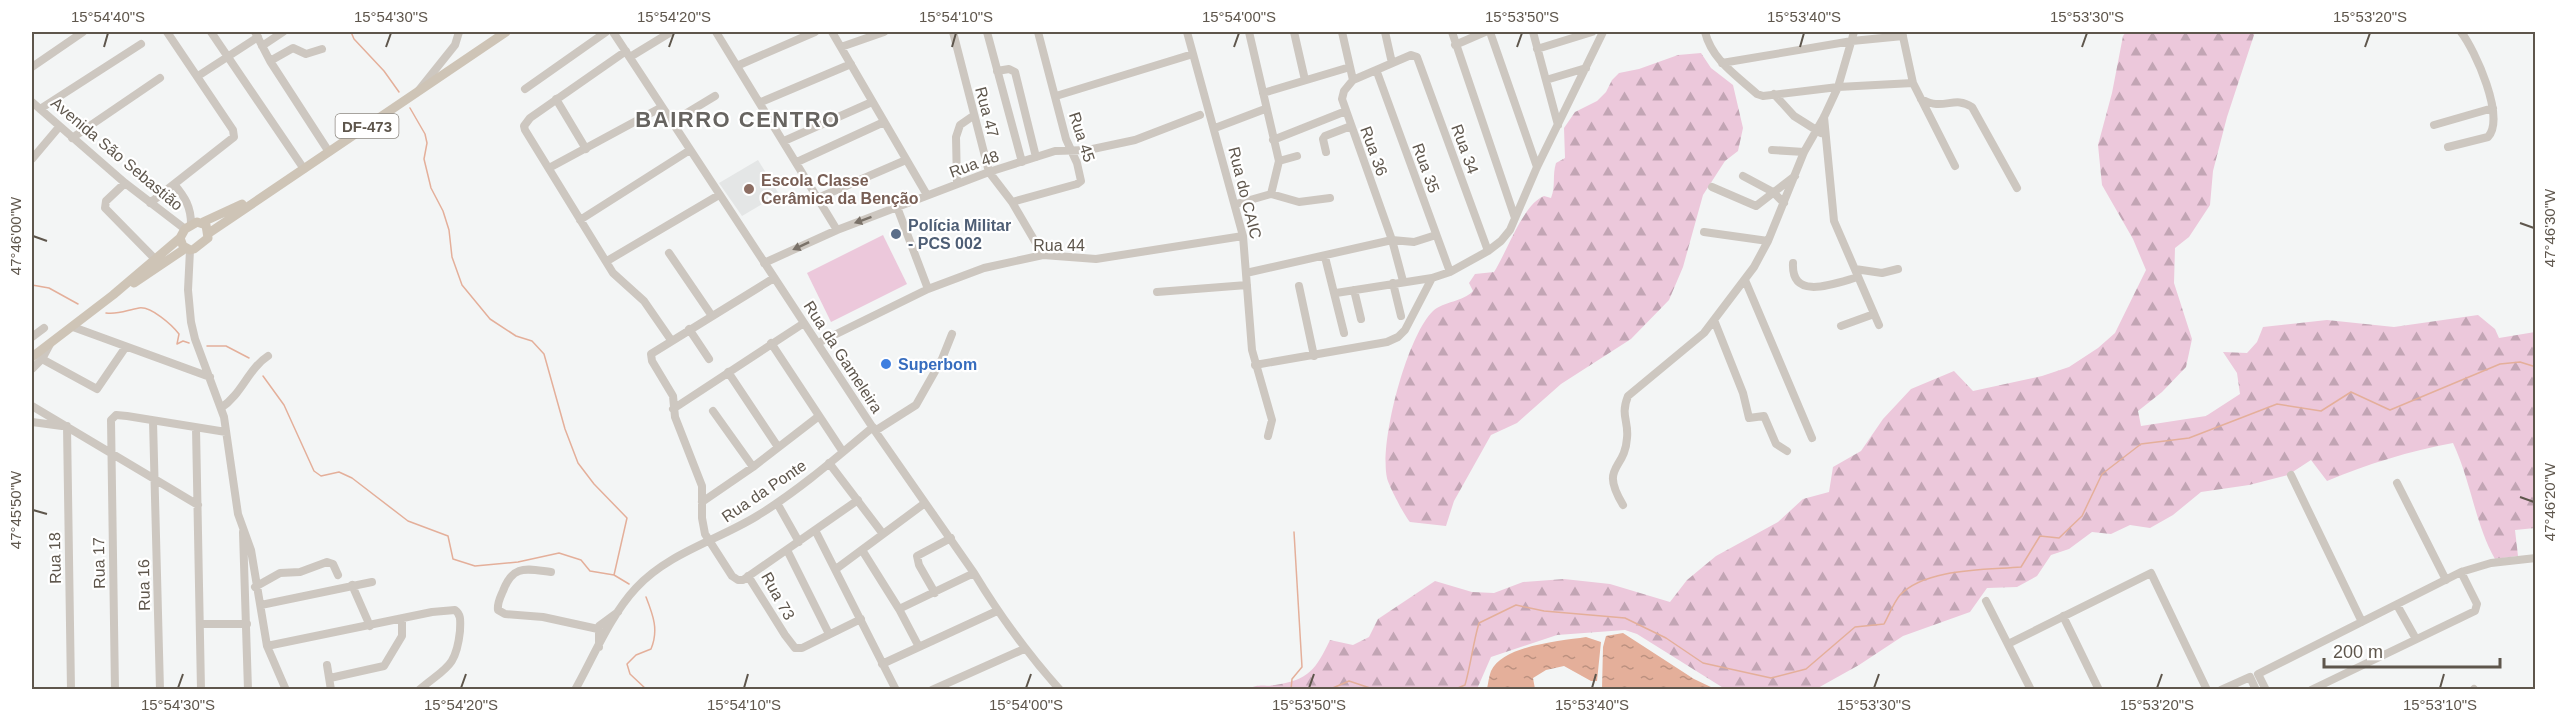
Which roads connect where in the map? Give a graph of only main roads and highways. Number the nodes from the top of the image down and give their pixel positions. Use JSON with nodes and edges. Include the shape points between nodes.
{"nodes":[{"id":1,"x":495,"y":32,"type":"edge"},
{"id":2,"x":506,"y":32,"type":"edge"},
{"id":3,"x":432,"y":82,"type":"junction"},
{"id":4,"x":266,"y":193,"type":"junction"},
{"id":5,"x":203,"y":222,"type":"junction"},
{"id":6,"x":185,"y":230,"type":"junction"},
{"id":7,"x":209,"y":233,"type":"junction"},
{"id":8,"x":188,"y":249,"type":"junction"},
{"id":9,"x":113,"y":295,"type":"junction"},
{"id":10,"x":32,"y":357,"type":"edge"}],
"edges":[{"from":1,"to":3,"type":"main road"},
{"from":2,"to":3,"type":"main road"},
{"from":3,"to":4,"type":"main road","name":"Avenida São Sebastião","number":"DF-473"},
{"from":4,"to":5,"type":"main road","name":"Avenida São Sebastião","number":"DF-473"},
{"from":4,"to":7,"type":"main road","name":"Avenida São Sebastião","number":"DF-473"},
{"from":5,"to":6,"type":"main road","name":"Avenida São Sebastião","number":"DF-473"},
{"from":5,"to":7,"type":"main road"},
{"from":6,"to":8,"type":"main road","name":"Avenida São Sebastião"},
{"from":6,"to":9,"type":"main road","name":"Avenida São Sebastião","number":"DF-473"},
{"from":7,"to":8,"type":"main road","name":"Avenida São Sebastião","number":"DF-473","via":[[203,243]]},
{"from":8,"to":9,"type":"main road","name":"Avenida São Sebastião","number":"DF-473"},
{"from":9,"to":10,"type":"main road","name":"Avenida São Sebastião","number":"DF-473"}]}
